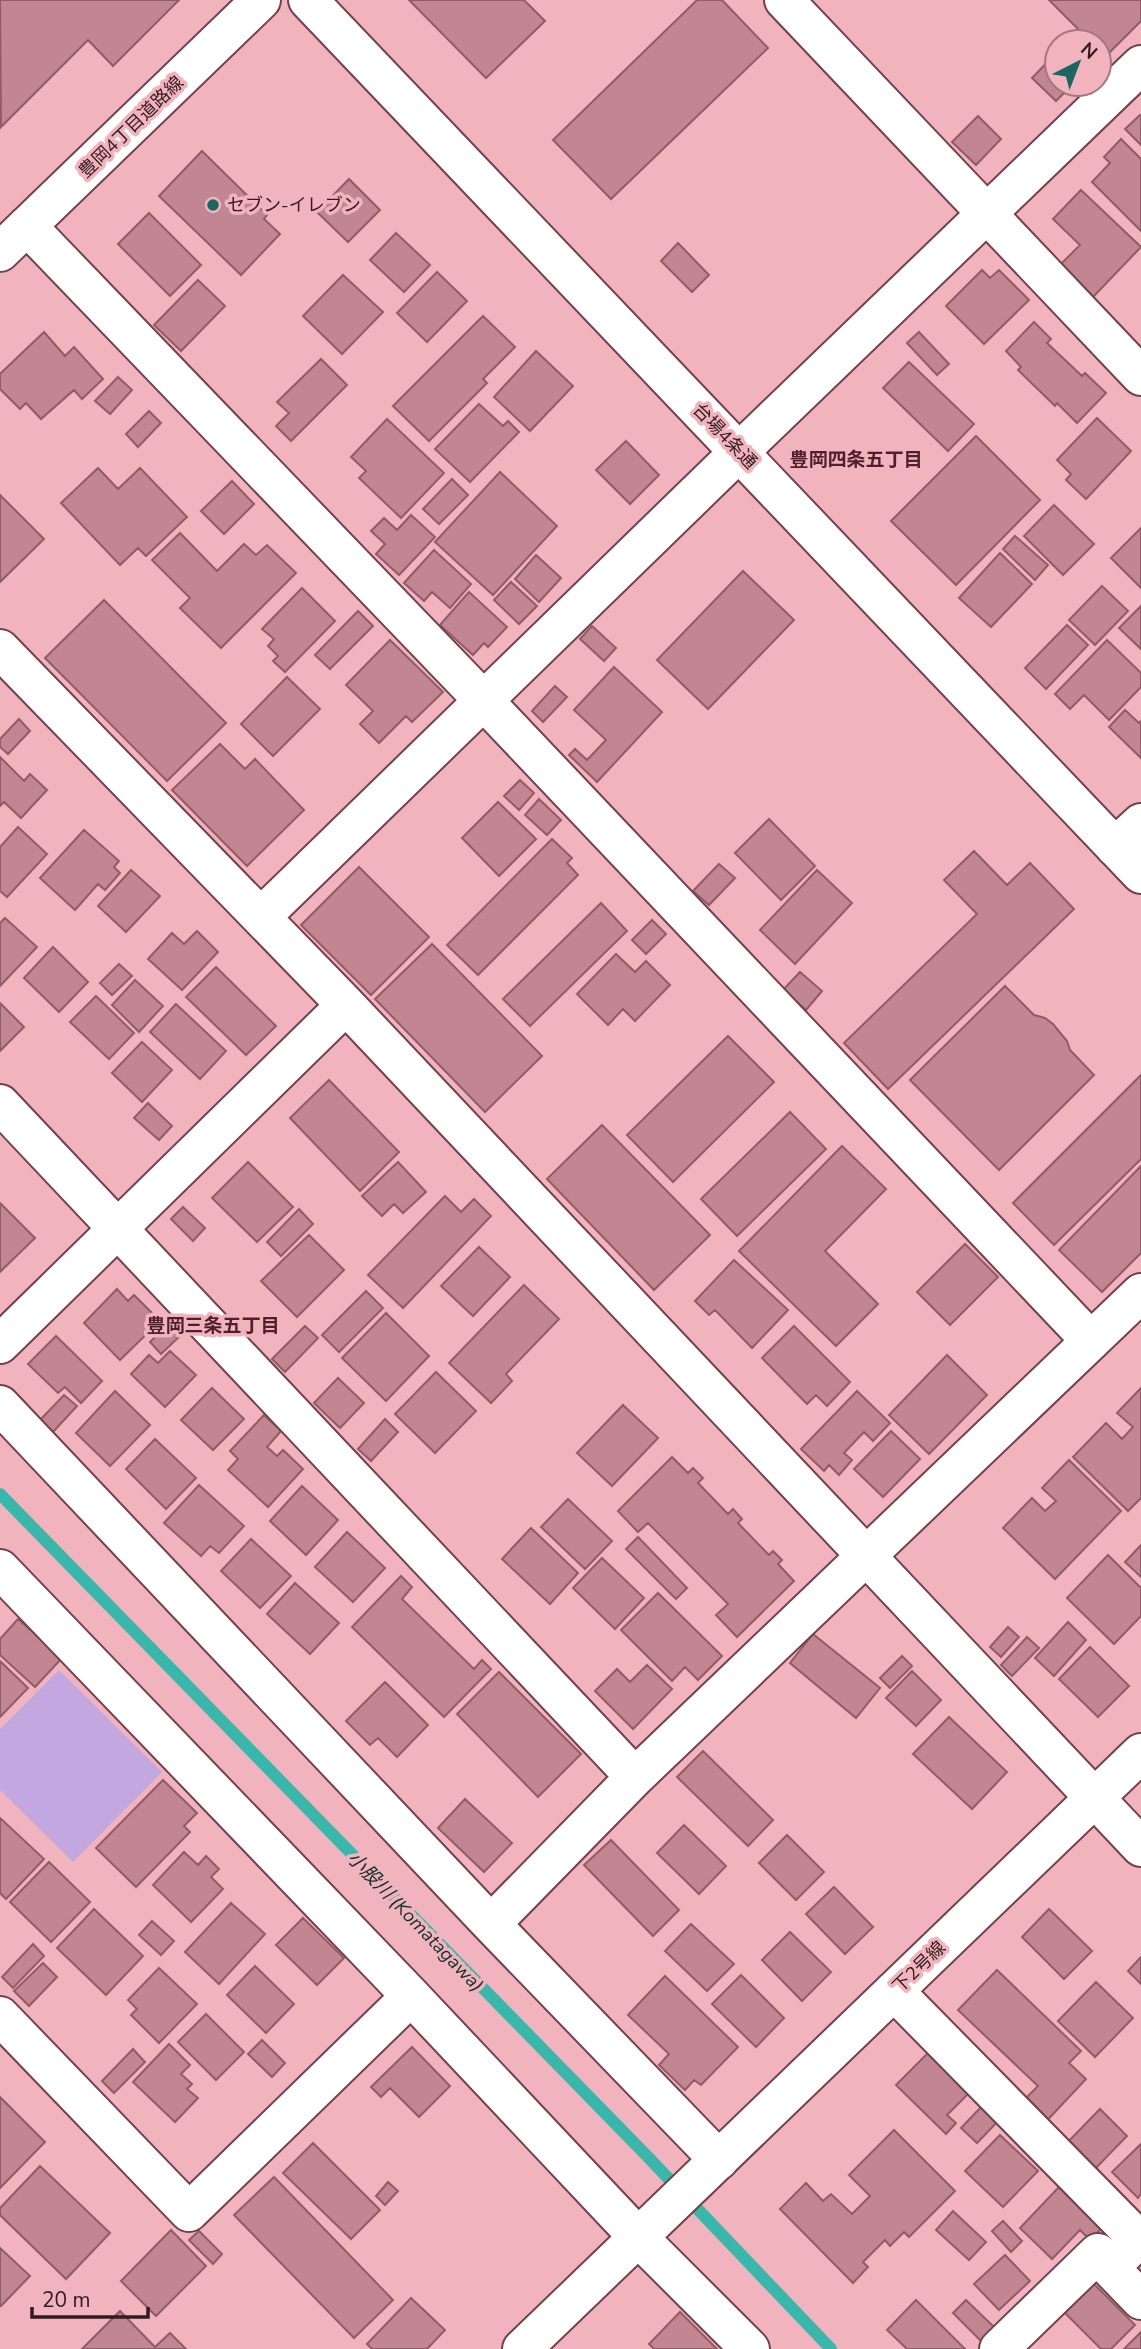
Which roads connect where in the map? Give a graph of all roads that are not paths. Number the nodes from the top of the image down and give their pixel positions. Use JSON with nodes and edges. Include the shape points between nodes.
{"nodes":[{"id":1,"x":261,"y":0,"type":"edge"},
{"id":2,"x":309,"y":0,"type":"edge"},
{"id":3,"x":784,"y":0,"type":"edge"},
{"id":4,"x":1141,"y":65,"type":"edge"},
{"id":5,"x":988,"y":212,"type":"junction"},
{"id":6,"x":27,"y":226,"type":"junction"},
{"id":7,"x":0,"y":252,"type":"edge"},
{"id":8,"x":1141,"y":376,"type":"edge"},
{"id":9,"x":740,"y":451,"type":"junction"},
{"id":10,"x":0,"y":649,"type":"edge"},
{"id":11,"x":483,"y":700,"type":"junction"},
{"id":12,"x":1132,"y":848,"type":"edge"},
{"id":13,"x":261,"y":917,"type":"junction"},
{"id":14,"x":346,"y":1005,"type":"junction"},
{"id":15,"x":0,"y":1104,"type":"edge"},
{"id":16,"x":117,"y":1226,"type":"junction"},
{"id":17,"x":1141,"y":1293,"type":"edge"},
{"id":18,"x":1091,"y":1341,"type":"junction"},
{"id":19,"x":0,"y":1344,"type":"edge"},
{"id":20,"x":0,"y":1405,"type":"edge"},
{"id":21,"x":865,"y":1555,"type":"junction"},
{"id":22,"x":0,"y":1569,"type":"edge"},
{"id":23,"x":1141,"y":1753,"type":"edge"},
{"id":24,"x":635,"y":1777,"type":"junction"},
{"id":25,"x":1094,"y":1798,"type":"junction"},
{"id":26,"x":1141,"y":1847,"type":"edge"},
{"id":27,"x":491,"y":1924,"type":"junction"},
{"id":28,"x":894,"y":1991,"type":"junction"},
{"id":29,"x":411,"y":1996,"type":"junction"},
{"id":30,"x":0,"y":2016,"type":"edge"},
{"id":31,"x":708,"y":2170,"type":"junction"},
{"id":32,"x":650,"y":2227,"type":"junction"},
{"id":33,"x":1140,"y":2238,"type":"edge"},
{"id":34,"x":1110,"y":2268,"type":"junction"},
{"id":35,"x":1141,"y":2300,"type":"edge"},
{"id":36,"x":522,"y":2349,"type":"edge"},
{"id":37,"x":750,"y":2349,"type":"edge"},
{"id":38,"x":999,"y":2349,"type":"edge"}],
"edges":[{"from":1,"to":6,"type":"street","name":"豊岡4丁目道路線"},
{"from":2,"to":9,"type":"street","name":"台場4条通"},
{"from":3,"to":5,"type":"street"},
{"from":4,"to":5,"type":"street"},
{"from":5,"to":8,"type":"street"},
{"from":5,"to":9,"type":"street"},
{"from":6,"to":7,"type":"street","name":"豊岡4丁目道路線"},
{"from":6,"to":11,"type":"street"},
{"from":9,"to":11,"type":"street"},
{"from":9,"to":12,"type":"street","name":"台場4条通"},
{"from":10,"to":13,"type":"street"},
{"from":11,"to":13,"type":"street"},
{"from":11,"to":18,"type":"street"},
{"from":13,"to":14,"type":"street"},
{"from":14,"to":16,"type":"street"},
{"from":14,"to":21,"type":"street"},
{"from":15,"to":16,"type":"street"},
{"from":16,"to":19,"type":"street"},
{"from":16,"to":24,"type":"street"},
{"from":17,"to":18,"type":"street"},
{"from":18,"to":21,"type":"street"},
{"from":20,"to":27,"type":"street"},
{"from":21,"to":24,"type":"street"},
{"from":21,"to":25,"type":"street"},
{"from":22,"to":29,"type":"street"},
{"from":23,"to":25,"type":"street","name":"下2号線"},
{"from":24,"to":27,"type":"street"},
{"from":25,"to":26,"type":"street"},
{"from":25,"to":28,"type":"street","name":"下2号線"},
{"from":27,"to":31,"type":"street"},
{"from":28,"to":31,"type":"street","name":"下2号線"},
{"from":28,"to":33,"type":"street"},
{"from":29,"to":30,"type":"street","via":[[189,2212]]},
{"from":29,"to":32,"type":"street"},
{"from":31,"to":32,"type":"street","name":"下2号線"},
{"from":32,"to":36,"type":"street"},
{"from":32,"to":37,"type":"street"},
{"from":33,"to":34,"type":"street"},
{"from":34,"to":35,"type":"street"},
{"from":34,"to":38,"type":"street","via":[[1098,2253]]}]}
